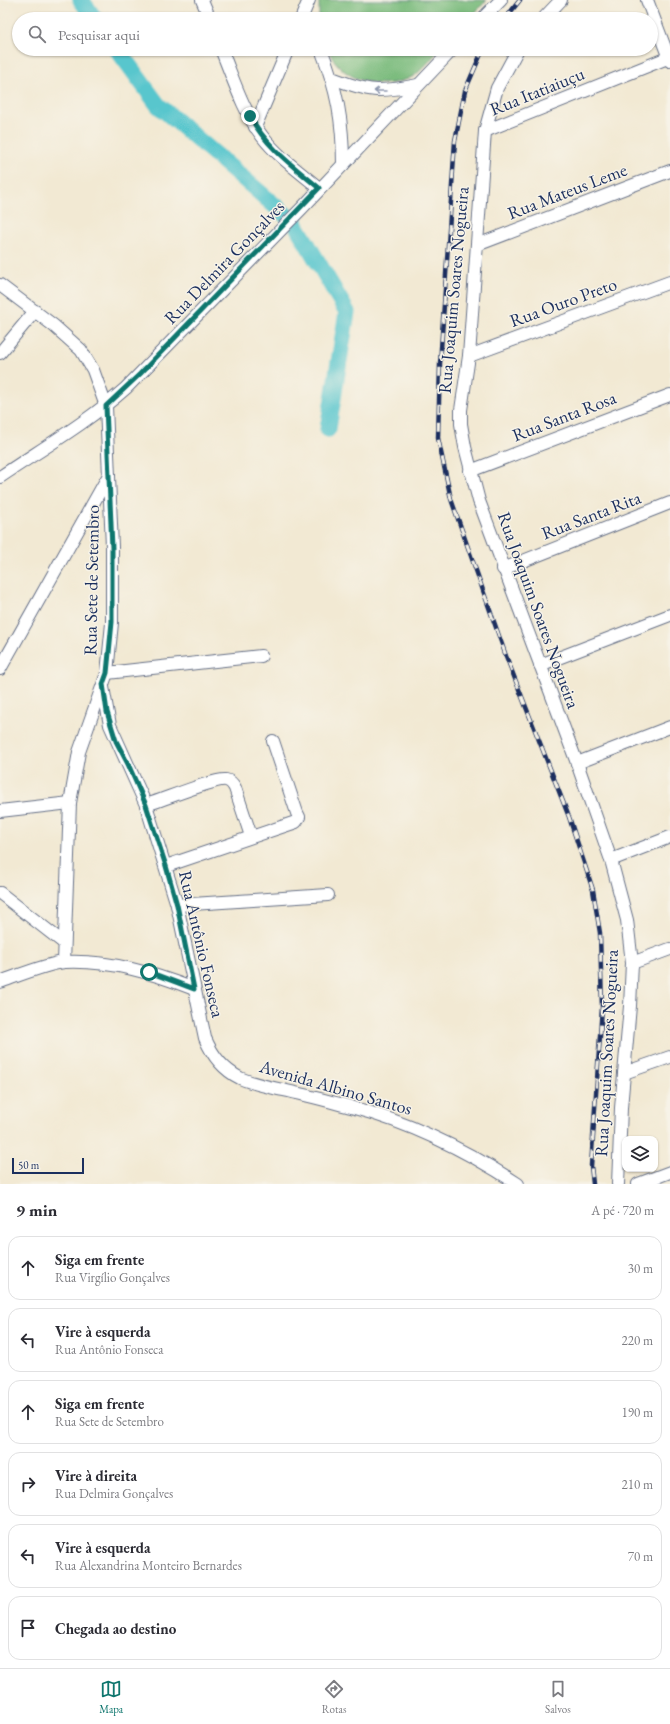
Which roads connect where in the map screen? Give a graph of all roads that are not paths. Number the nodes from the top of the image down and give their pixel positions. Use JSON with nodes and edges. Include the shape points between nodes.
{"nodes":[{"id":1,"x":202,"y":0,"type":"edge"},
{"id":2,"x":501,"y":0,"type":"edge"},
{"id":3,"x":560,"y":0,"type":"edge"},
{"id":4,"x":647,"y":0,"type":"edge"},
{"id":5,"x":207,"y":12,"type":"edge"},
{"id":6,"x":489,"y":12,"type":"edge"},
{"id":7,"x":549,"y":12,"type":"edge"},
{"id":8,"x":652,"y":12,"type":"edge"},
{"id":9,"x":658,"y":28,"type":"edge"},
{"id":10,"x":224,"y":56,"type":"edge"},
{"id":11,"x":285,"y":56,"type":"edge"},
{"id":12,"x":323,"y":56,"type":"edge"},
{"id":13,"x":446,"y":56,"type":"edge"},
{"id":14,"x":514,"y":56,"type":"edge"},
{"id":15,"x":670,"y":59,"type":"edge"},
{"id":16,"x":332,"y":78,"type":"junction"},
{"id":17,"x":418,"y":85,"type":"junction"},
{"id":18,"x":255,"y":127,"type":"junction"},
{"id":19,"x":485,"y":131,"type":"junction"},
{"id":20,"x":343,"y":165,"type":"junction"},
{"id":21,"x":670,"y":170,"type":"edge"},
{"id":22,"x":319,"y":188,"type":"junction"},
{"id":23,"x":477,"y":245,"type":"junction"},
{"id":24,"x":670,"y":282,"type":"edge"},
{"id":25,"x":0,"y":285,"type":"edge"},
{"id":26,"x":35,"y":311,"type":"junction"},
{"id":27,"x":0,"y":353,"type":"edge"},
{"id":28,"x":469,"y":356,"type":"junction"},
{"id":29,"x":670,"y":395,"type":"edge"},
{"id":30,"x":106,"y":406,"type":"junction"},
{"id":31,"x":470,"y":471,"type":"junction"},
{"id":32,"x":110,"y":474,"type":"junction"},
{"id":33,"x":0,"y":477,"type":"edge"},
{"id":34,"x":670,"y":503,"type":"edge"},
{"id":35,"x":504,"y":569,"type":"junction"},
{"id":36,"x":670,"y":615,"type":"edge"},
{"id":37,"x":261,"y":656,"type":"dead end"},
{"id":38,"x":540,"y":665,"type":"junction"},
{"id":39,"x":0,"y":669,"type":"edge"},
{"id":40,"x":105,"y":679,"type":"junction"},
{"id":41,"x":670,"y":727,"type":"edge"},
{"id":42,"x":273,"y":741,"type":"dead end"},
{"id":43,"x":577,"y":762,"type":"junction"},
{"id":44,"x":70,"y":803,"type":"junction"},
{"id":45,"x":146,"y":805,"type":"junction"},
{"id":46,"x":0,"y":811,"type":"edge"},
{"id":47,"x":251,"y":836,"type":"junction"},
{"id":48,"x":670,"y":837,"type":"edge"},
{"id":49,"x":611,"y":860,"type":"junction"},
{"id":50,"x":166,"y":866,"type":"junction"},
{"id":51,"x":0,"y":893,"type":"edge"},
{"id":52,"x":328,"y":895,"type":"dead end"},
{"id":53,"x":177,"y":905,"type":"junction"},
{"id":54,"x":64,"y":943,"type":"junction"},
{"id":55,"x":670,"y":949,"type":"edge"},
{"id":56,"x":64,"y":962,"type":"junction"},
{"id":57,"x":632,"y":963,"type":"junction"},
{"id":58,"x":0,"y":982,"type":"edge"},
{"id":59,"x":194,"y":989,"type":"junction"},
{"id":60,"x":670,"y":1057,"type":"edge"},
{"id":61,"x":229,"y":1072,"type":"joint"},
{"id":62,"x":624,"y":1073,"type":"junction"},
{"id":63,"x":670,"y":1172,"type":"edge"},
{"id":64,"x":518,"y":1184,"type":"edge"},
{"id":65,"x":618,"y":1184,"type":"edge"},
{"id":66,"x":638,"y":1184,"type":"edge"}],
"edges":[{"from":1,"to":5,"type":"street"},
{"from":2,"to":6,"type":"street"},
{"from":3,"to":7,"type":"street"},
{"from":4,"to":8,"type":"street"},
{"from":9,"to":15,"type":"street"},
{"from":10,"to":18,"type":"street"},
{"from":11,"to":18,"type":"street"},
{"from":12,"to":16,"type":"street"},
{"from":13,"to":17,"type":"street","name":"Rua Delmira Gonçalves"},
{"from":14,"to":19,"type":"street","name":"Rua Joaquim Soares Nogueira","via":[[497,88]]},
{"from":15,"to":19,"type":"street","name":"Rua Itatiaiuçu"},
{"from":17,"to":16,"type":"street","one_way":true,"via":[[396,90],[373,91]]},
{"from":16,"to":20,"type":"street","via":[[341,120]]},
{"from":17,"to":20,"type":"street","name":"Rua Delmira Gonçalves"},
{"from":18,"to":22,"type":"street","via":[[274,150]]},
{"from":19,"to":23,"type":"street","name":"Rua Joaquim Soares Nogueira"},
{"from":20,"to":22,"type":"street","name":"Rua Delmira Gonçalves"},
{"from":21,"to":23,"type":"street","name":"Rua Mateus Leme"},
{"from":22,"to":30,"type":"street","name":"Rua Delmira Gonçalves"},
{"from":23,"to":28,"type":"street","name":"Rua Joaquim Soares Nogueira"},
{"from":24,"to":28,"type":"street","name":"Rua Ouro Preto"},
{"from":25,"to":26,"type":"street","name":"Rua Sete de Setembro"},
{"from":26,"to":27,"type":"street"},
{"from":26,"to":30,"type":"street","name":"Rua Sete de Setembro","via":[[72,341],[87,358]]},
{"from":28,"to":31,"type":"street","name":"Rua Joaquim Soares Nogueira","via":[[461,417]]},
{"from":29,"to":31,"type":"street","name":"Rua Santa Rosa"},
{"from":30,"to":32,"type":"street","name":"Rua Sete de Setembro"},
{"from":30,"to":33,"type":"street","name":"Rua Delmira Gonçalves"},
{"from":31,"to":35,"type":"street","name":"Rua Joaquim Soares Nogueira"},
{"from":32,"to":39,"type":"street"},
{"from":32,"to":40,"type":"street","name":"Rua Sete de Setembro","via":[[112,622]]},
{"from":34,"to":35,"type":"street","name":"Rua Santa Rita"},
{"from":35,"to":38,"type":"street","name":"Rua Joaquim Soares Nogueira"},
{"from":36,"to":38,"type":"street"},
{"from":37,"to":40,"type":"street"},
{"from":38,"to":43,"type":"street","name":"Rua Joaquim Soares Nogueira"},
{"from":40,"to":44,"type":"street","name":"Rua Sete de Setembro","via":[[79,752]]},
{"from":40,"to":45,"type":"street","name":"Rua Antônio Fonseca","via":[[110,725]]},
{"from":41,"to":43,"type":"street"},
{"from":42,"to":47,"type":"street","via":[[299,817],[296,822]]},
{"from":43,"to":49,"type":"street","name":"Rua Joaquim Soares Nogueira"},
{"from":44,"to":46,"type":"street"},
{"from":44,"to":54,"type":"street","name":"Rua Sete de Setembro"},
{"from":45,"to":47,"type":"street","via":[[212,782],[227,780],[235,788]]},
{"from":45,"to":50,"type":"street","name":"Rua Antônio Fonseca"},
{"from":47,"to":50,"type":"street"},
{"from":48,"to":49,"type":"street"},
{"from":49,"to":57,"type":"street","name":"Rua Joaquim Soares Nogueira","via":[[627,920]]},
{"from":50,"to":53,"type":"street","name":"Rua Antônio Fonseca"},
{"from":51,"to":54,"type":"street"},
{"from":52,"to":53,"type":"street"},
{"from":53,"to":59,"type":"street","name":"Rua Antônio Fonseca"},
{"from":54,"to":56,"type":"street","name":"Rua Sete de Setembro"},
{"from":55,"to":57,"type":"street"},
{"from":56,"to":58,"type":"street"},
{"from":56,"to":59,"type":"street","via":[[134,969]]},
{"from":57,"to":62,"type":"street","name":"Rua Joaquim Soares Nogueira"},
{"from":59,"to":61,"type":"street","name":"Rua Antônio Fonseca","via":[[208,1047]]},
{"from":60,"to":62,"type":"street"},
{"from":61,"to":64,"type":"street","name":"Avenida Albino Santos","via":[[253,1083],[351,1107],[403,1124],[458,1148]]},
{"from":62,"to":65,"type":"street","name":"Rua Joaquim Soares Nogueira"},
{"from":63,"to":66,"type":"street"}]}
